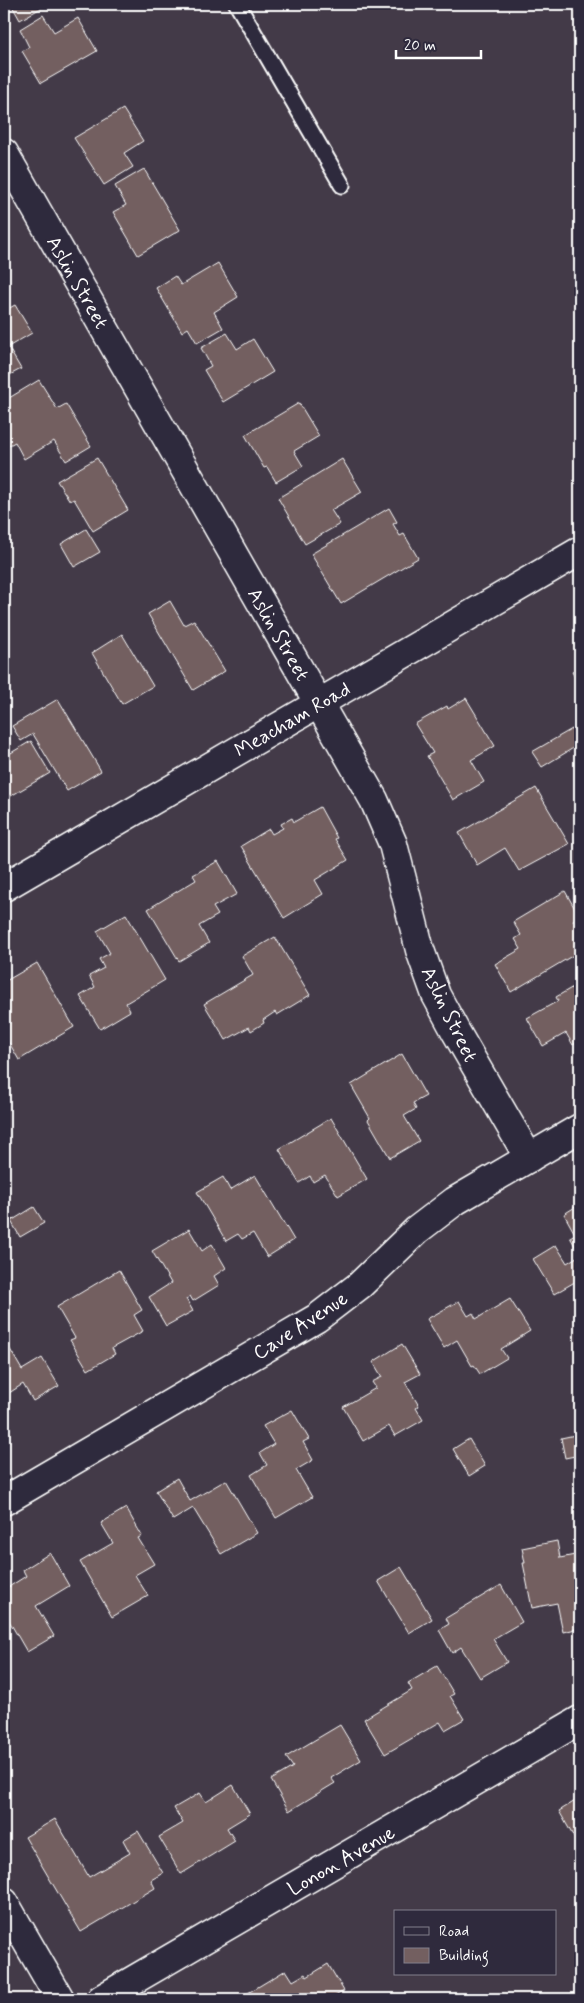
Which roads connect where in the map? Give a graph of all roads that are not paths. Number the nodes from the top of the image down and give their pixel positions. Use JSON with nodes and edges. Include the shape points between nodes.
{"nodes":[{"id":1,"x":237,"y":4,"type":"edge"},
{"id":2,"x":4,"y":153,"type":"edge"},
{"id":3,"x":342,"y":185,"type":"dead end"},
{"id":4,"x":580,"y":551,"type":"edge"},
{"id":5,"x":319,"y":703,"type":"junction"},
{"id":6,"x":4,"y":887,"type":"edge"},
{"id":7,"x":580,"y":1128,"type":"edge"},
{"id":8,"x":529,"y":1158,"type":"junction"},
{"id":9,"x":4,"y":1501,"type":"edge"},
{"id":10,"x":580,"y":1720,"type":"edge"},
{"id":11,"x":4,"y":1902,"type":"edge"},
{"id":12,"x":60,"y":1999,"type":"edge"},
{"id":13,"x":101,"y":1999,"type":"edge"}],
"edges":[{"from":1,"to":3,"type":"lane"},
{"from":2,"to":5,"type":"street","name":"Aslin Street"},
{"from":4,"to":5,"type":"street","name":"Meacham Road"},
{"from":5,"to":6,"type":"street","name":"Meacham Road"},
{"from":5,"to":8,"type":"street","name":"Aslin Street","via":[[374,800],[393,844],[420,950],[436,995]]},
{"from":7,"to":8,"type":"street","name":"Cave Avenue"},
{"from":8,"to":9,"type":"street","name":"Cave Avenue","via":[[456,1201],[417,1230],[360,1285],[317,1318]]},
{"from":10,"to":13,"type":"street","name":"Lonon Avenue"},
{"from":11,"to":12,"type":"street"}]}
